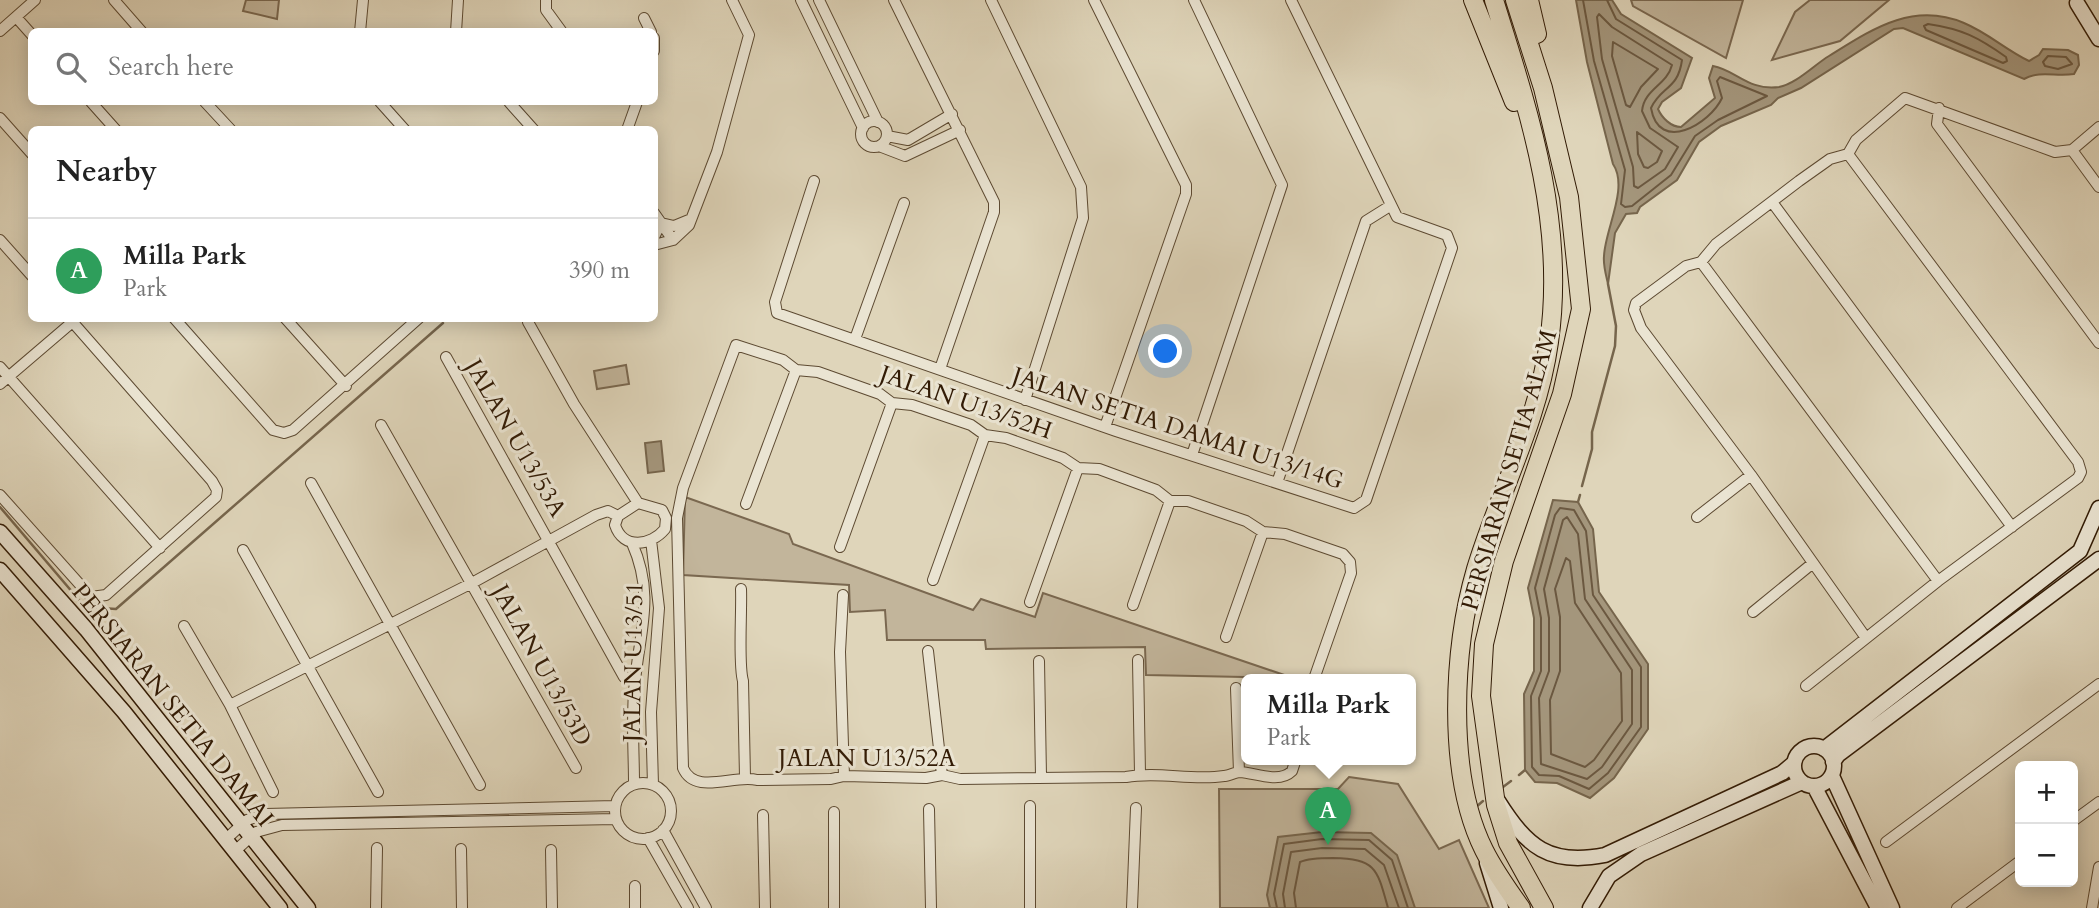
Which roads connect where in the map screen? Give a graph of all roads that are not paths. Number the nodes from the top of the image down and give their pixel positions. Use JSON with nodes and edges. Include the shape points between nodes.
{"nodes":[{"id":1,"x":35,"y":0,"type":"edge"},
{"id":2,"x":114,"y":0,"type":"edge"},
{"id":3,"x":363,"y":0,"type":"edge"},
{"id":4,"x":458,"y":0,"type":"edge"},
{"id":5,"x":546,"y":0,"type":"edge"},
{"id":6,"x":732,"y":0,"type":"edge"},
{"id":7,"x":801,"y":0,"type":"edge"},
{"id":8,"x":819,"y":0,"type":"edge"},
{"id":9,"x":894,"y":0,"type":"edge"},
{"id":10,"x":991,"y":0,"type":"edge"},
{"id":11,"x":1094,"y":0,"type":"edge"},
{"id":12,"x":1194,"y":0,"type":"edge"},
{"id":13,"x":1291,"y":0,"type":"edge"},
{"id":14,"x":1473,"y":0,"type":"edge"},
{"id":15,"x":1494,"y":0,"type":"edge"},
{"id":16,"x":1515,"y":0,"type":"edge"},
{"id":17,"x":1529,"y":0,"type":"edge"},
{"id":18,"x":2074,"y":1,"type":"edge"},
{"id":19,"x":16,"y":17,"type":"junction"},
{"id":20,"x":644,"y":18,"type":"dead end"},
{"id":21,"x":138,"y":28,"type":"edge"},
{"id":22,"x":360,"y":28,"type":"edge"},
{"id":23,"x":456,"y":28,"type":"edge"},
{"id":24,"x":559,"y":28,"type":"edge"},
{"id":25,"x":649,"y":28,"type":"edge"},
{"id":26,"x":28,"y":30,"type":"edge"},
{"id":27,"x":0,"y":31,"type":"edge"},
{"id":28,"x":2099,"y":39,"type":"edge"},
{"id":29,"x":860,"y":85,"type":"junction"},
{"id":30,"x":1543,"y":88,"type":"junction"},
{"id":31,"x":845,"y":91,"type":"junction"},
{"id":32,"x":94,"y":105,"type":"edge"},
{"id":33,"x":208,"y":105,"type":"edge"},
{"id":34,"x":383,"y":105,"type":"edge"},
{"id":35,"x":512,"y":105,"type":"edge"},
{"id":36,"x":634,"y":105,"type":"edge"},
{"id":37,"x":1939,"y":108,"type":"junction"},
{"id":38,"x":952,"y":114,"type":"junction"},
{"id":39,"x":0,"y":118,"type":"edge"},
{"id":40,"x":878,"y":122,"type":"junction"},
{"id":41,"x":112,"y":126,"type":"edge"},
{"id":42,"x":226,"y":126,"type":"edge"},
{"id":43,"x":401,"y":126,"type":"edge"},
{"id":44,"x":530,"y":126,"type":"edge"},
{"id":45,"x":628,"y":126,"type":"edge"},
{"id":46,"x":2099,"y":127,"type":"edge"},
{"id":47,"x":863,"y":128,"type":"junction"},
{"id":48,"x":960,"y":130,"type":"junction"},
{"id":49,"x":887,"y":136,"type":"junction"},
{"id":50,"x":879,"y":146,"type":"junction"},
{"id":51,"x":28,"y":150,"type":"edge"},
{"id":52,"x":2072,"y":150,"type":"junction"},
{"id":53,"x":1848,"y":153,"type":"junction"},
{"id":54,"x":814,"y":181,"type":"dead end"},
{"id":55,"x":2099,"y":187,"type":"edge"},
{"id":56,"x":1548,"y":201,"type":"junction"},
{"id":57,"x":1772,"y":202,"type":"junction"},
{"id":58,"x":904,"y":203,"type":"dead end"},
{"id":59,"x":1390,"y":206,"type":"junction"},
{"id":60,"x":658,"y":219,"type":"edge"},
{"id":61,"x":692,"y":219,"type":"junction"},
{"id":62,"x":661,"y":223,"type":"junction"},
{"id":63,"x":658,"y":229,"type":"edge"},
{"id":64,"x":0,"y":240,"type":"edge"},
{"id":65,"x":673,"y":240,"type":"junction"},
{"id":66,"x":658,"y":244,"type":"edge"},
{"id":67,"x":1702,"y":262,"type":"junction"},
{"id":68,"x":28,"y":272,"type":"edge"},
{"id":69,"x":70,"y":322,"type":"edge"},
{"id":70,"x":74,"y":322,"type":"edge"},
{"id":71,"x":178,"y":322,"type":"edge"},
{"id":72,"x":289,"y":322,"type":"edge"},
{"id":73,"x":528,"y":322,"type":"dead end"},
{"id":74,"x":404,"y":323,"type":"edge"},
{"id":75,"x":855,"y":339,"type":"junction"},
{"id":76,"x":2099,"y":343,"type":"edge"},
{"id":77,"x":446,"y":357,"type":"dead end"},
{"id":78,"x":0,"y":368,"type":"edge"},
{"id":79,"x":940,"y":369,"type":"junction"},
{"id":80,"x":796,"y":370,"type":"junction"},
{"id":81,"x":4,"y":380,"type":"edge"},
{"id":82,"x":346,"y":386,"type":"junction"},
{"id":83,"x":1024,"y":400,"type":"junction"},
{"id":84,"x":892,"y":403,"type":"junction"},
{"id":85,"x":381,"y":425,"type":"dead end"},
{"id":86,"x":1105,"y":427,"type":"junction"},
{"id":87,"x":985,"y":435,"type":"junction"},
{"id":88,"x":1192,"y":455,"type":"junction"},
{"id":89,"x":1078,"y":467,"type":"junction"},
{"id":90,"x":1751,"y":475,"type":"junction"},
{"id":91,"x":311,"y":483,"type":"dead end"},
{"id":92,"x":1277,"y":483,"type":"junction"},
{"id":93,"x":0,"y":495,"type":"edge"},
{"id":94,"x":1170,"y":501,"type":"junction"},
{"id":95,"x":638,"y":503,"type":"junction"},
{"id":96,"x":747,"y":504,"type":"dead end"},
{"id":97,"x":2099,"y":508,"type":"edge"},
{"id":98,"x":618,"y":516,"type":"junction"},
{"id":99,"x":1696,"y":517,"type":"dead end"},
{"id":100,"x":672,"y":518,"type":"junction"},
{"id":101,"x":2012,"y":527,"type":"junction"},
{"id":102,"x":0,"y":532,"type":"edge"},
{"id":103,"x":1263,"y":532,"type":"junction"},
{"id":104,"x":550,"y":540,"type":"junction"},
{"id":105,"x":651,"y":540,"type":"junction"},
{"id":106,"x":632,"y":543,"type":"junction"},
{"id":107,"x":840,"y":547,"type":"dead end"},
{"id":108,"x":160,"y":548,"type":"junction"},
{"id":109,"x":243,"y":550,"type":"dead end"},
{"id":110,"x":2099,"y":559,"type":"edge"},
{"id":111,"x":1813,"y":563,"type":"junction"},
{"id":112,"x":0,"y":570,"type":"edge"},
{"id":113,"x":933,"y":580,"type":"dead end"},
{"id":114,"x":1938,"y":580,"type":"junction"},
{"id":115,"x":472,"y":583,"type":"junction"},
{"id":116,"x":741,"y":589,"type":"dead end"},
{"id":117,"x":843,"y":595,"type":"dead end"},
{"id":118,"x":1030,"y":602,"type":"dead end"},
{"id":119,"x":1133,"y":605,"type":"dead end"},
{"id":120,"x":1753,"y":612,"type":"dead end"},
{"id":121,"x":389,"y":625,"type":"junction"},
{"id":122,"x":184,"y":626,"type":"dead end"},
{"id":123,"x":1226,"y":637,"type":"dead end"},
{"id":124,"x":1866,"y":638,"type":"junction"},
{"id":125,"x":928,"y":651,"type":"dead end"},
{"id":126,"x":1138,"y":660,"type":"dead end"},
{"id":127,"x":1039,"y":661,"type":"dead end"},
{"id":128,"x":309,"y":667,"type":"junction"},
{"id":129,"x":1316,"y":674,"type":"edge"},
{"id":130,"x":624,"y":677,"type":"dead end"},
{"id":131,"x":2099,"y":684,"type":"edge"},
{"id":132,"x":1806,"y":686,"type":"dead end"},
{"id":133,"x":1236,"y":688,"type":"dead end"},
{"id":134,"x":230,"y":705,"type":"junction"},
{"id":135,"x":1824,"y":748,"type":"junction"},
{"id":136,"x":1794,"y":763,"type":"junction"},
{"id":137,"x":1294,"y":765,"type":"edge"},
{"id":138,"x":576,"y":768,"type":"dead end"},
{"id":139,"x":1833,"y":769,"type":"junction"},
{"id":140,"x":1239,"y":772,"type":"junction"},
{"id":141,"x":1140,"y":774,"type":"junction"},
{"id":142,"x":942,"y":775,"type":"junction"},
{"id":143,"x":844,"y":776,"type":"junction"},
{"id":144,"x":1041,"y":776,"type":"junction"},
{"id":145,"x":745,"y":777,"type":"junction"},
{"id":146,"x":634,"y":784,"type":"junction"},
{"id":147,"x":1808,"y":784,"type":"junction"},
{"id":148,"x":480,"y":785,"type":"dead end"},
{"id":149,"x":653,"y":785,"type":"junction"},
{"id":150,"x":1492,"y":790,"type":"junction"},
{"id":151,"x":273,"y":792,"type":"dead end"},
{"id":152,"x":378,"y":792,"type":"dead end"},
{"id":153,"x":2099,"y":802,"type":"edge"},
{"id":154,"x":615,"y":806,"type":"junction"},
{"id":155,"x":1030,"y":806,"type":"dead end"},
{"id":156,"x":1136,"y":808,"type":"dead end"},
{"id":157,"x":929,"y":809,"type":"dead end"},
{"id":158,"x":834,"y":812,"type":"dead end"},
{"id":159,"x":763,"y":815,"type":"dead end"},
{"id":160,"x":2078,"y":817,"type":"edge"},
{"id":161,"x":617,"y":819,"type":"junction"},
{"id":162,"x":663,"y":830,"type":"junction"},
{"id":163,"x":245,"y":831,"type":"junction"},
{"id":164,"x":648,"y":838,"type":"junction"},
{"id":165,"x":1886,"y":842,"type":"dead end"},
{"id":166,"x":230,"y":846,"type":"junction"},
{"id":167,"x":377,"y":848,"type":"dead end"},
{"id":168,"x":461,"y":849,"type":"dead end"},
{"id":169,"x":551,"y":850,"type":"dead end"},
{"id":170,"x":1484,"y":851,"type":"junction"},
{"id":171,"x":2015,"y":864,"type":"edge"},
{"id":172,"x":2099,"y":867,"type":"edge"},
{"id":173,"x":635,"y":886,"type":"dead end"},
{"id":174,"x":280,"y":908,"type":"edge"},
{"id":175,"x":308,"y":908,"type":"edge"},
{"id":176,"x":376,"y":908,"type":"edge"},
{"id":177,"x":462,"y":908,"type":"edge"},
{"id":178,"x":552,"y":908,"type":"edge"},
{"id":179,"x":635,"y":908,"type":"edge"},
{"id":180,"x":688,"y":908,"type":"edge"},
{"id":181,"x":706,"y":908,"type":"edge"},
{"id":182,"x":765,"y":908,"type":"edge"},
{"id":183,"x":834,"y":908,"type":"edge"},
{"id":184,"x":931,"y":908,"type":"edge"},
{"id":185,"x":1030,"y":908,"type":"edge"},
{"id":186,"x":1132,"y":908,"type":"edge"},
{"id":187,"x":1501,"y":908,"type":"edge"},
{"id":188,"x":1521,"y":908,"type":"edge"},
{"id":189,"x":1544,"y":908,"type":"edge"},
{"id":190,"x":1590,"y":908,"type":"edge"},
{"id":191,"x":1878,"y":908,"type":"edge"},
{"id":192,"x":1892,"y":908,"type":"edge"},
{"id":193,"x":1956,"y":908,"type":"edge"},
{"id":194,"x":2092,"y":908,"type":"edge"}],
"edges":[{"from":1,"to":19,"type":"street"},
{"from":2,"to":21,"type":"street"},
{"from":3,"to":22,"type":"street"},
{"from":4,"to":23,"type":"street"},
{"from":5,"to":24,"type":"street","via":[[545,10]]},
{"from":6,"to":61,"type":"street","via":[[749,35],[717,152]]},
{"from":7,"to":31,"type":"street"},
{"from":8,"to":29,"type":"street"},
{"from":9,"to":38,"type":"street"},
{"from":10,"to":83,"type":"street","via":[[1082,187],[1084,201],[1083,218]]},
{"from":11,"to":86,"type":"street","via":[[1186,185]]},
{"from":12,"to":88,"type":"street","via":[[1282,185]]},
{"from":13,"to":59,"type":"street"},
{"from":14,"to":56,"type":"highway","via":[[1497,54]]},
{"from":15,"to":56,"type":"highway","name":"PERSIARAN SETIA ALAM","via":[[1538,145]]},
{"from":16,"to":30,"type":"highway","name":"PERSIARAN SETIA ALAM"},
{"from":17,"to":30,"type":"highway"},
{"from":18,"to":28,"type":"main road"},
{"from":19,"to":26,"type":"street"},
{"from":19,"to":27,"type":"street"},
{"from":20,"to":25,"type":"street"},
{"from":29,"to":31,"type":"street","via":[[851,93]]},
{"from":29,"to":40,"type":"street"},
{"from":30,"to":150,"type":"highway","name":"PERSIARAN SETIA ALAM","via":[[1569,197],[1581,310],[1562,394],[1503,561],[1484,644],[1480,696]]},
{"from":31,"to":47,"type":"street"},
{"from":32,"to":41,"type":"street"},
{"from":33,"to":42,"type":"street"},
{"from":34,"to":43,"type":"street"},
{"from":35,"to":44,"type":"street"},
{"from":36,"to":45,"type":"street"},
{"from":37,"to":52,"type":"street","via":[[2055,152]]},
{"from":37,"to":53,"type":"street","via":[[1905,97]]},
{"from":37,"to":76,"type":"street","via":[[1937,124]]},
{"from":38,"to":48,"type":"street"},
{"from":38,"to":49,"type":"street","via":[[908,140]]},
{"from":39,"to":51,"type":"street"},
{"from":40,"to":47,"type":"street"},
{"from":40,"to":49,"type":"street"},
{"from":46,"to":52,"type":"street"},
{"from":47,"to":50,"type":"street","via":[[865,143]]},
{"from":48,"to":50,"type":"street","via":[[905,156]]},
{"from":48,"to":79,"type":"street","via":[[994,202],[994,212]]},
{"from":49,"to":50,"type":"street"},
{"from":52,"to":55,"type":"street"},
{"from":53,"to":57,"type":"street","via":[[1830,159]]},
{"from":53,"to":101,"type":"street","via":[[2078,462],[2078,478]]},
{"from":54,"to":75,"type":"street","name":"JALAN SETIA DAMAI U13/14G","via":[[775,309],[781,315]]},
{"from":56,"to":170,"type":"highway","name":"PERSIARAN SETIA ALAM","via":[[1555,271],[1544,368],[1477,568],[1463,629],[1458,740],[1466,792]]},
{"from":57,"to":67,"type":"street","via":[[1716,244]]},
{"from":57,"to":101,"type":"street"},
{"from":58,"to":75,"type":"street"},
{"from":59,"to":92,"type":"street","via":[[1366,221]]},
{"from":59,"to":92,"type":"street","name":"JALAN SETIA DAMAI U13/14G","via":[[1406,222],[1447,235],[1452,248],[1366,500],[1354,508]]},
{"from":60,"to":62,"type":"street"},
{"from":61,"to":62,"type":"street","via":[[674,226]]},
{"from":61,"to":65,"type":"street"},
{"from":62,"to":63,"type":"street"},
{"from":62,"to":65,"type":"street"},
{"from":64,"to":68,"type":"street"},
{"from":65,"to":66,"type":"street"},
{"from":67,"to":90,"type":"street","via":[[1686,266],[1640,298],[1634,310],[1641,328]]},
{"from":67,"to":114,"type":"street"},
{"from":69,"to":81,"type":"street"},
{"from":70,"to":108,"type":"street","via":[[217,490],[209,505]]},
{"from":71,"to":82,"type":"street","via":[[273,430],[293,430]]},
{"from":72,"to":82,"type":"street"},
{"from":73,"to":95,"type":"street"},
{"from":74,"to":82,"type":"street"},
{"from":75,"to":79,"type":"street","name":"JALAN SETIA DAMAI U13/14G"},
{"from":77,"to":104,"type":"street","name":"JALAN U13/53A"},
{"from":78,"to":81,"type":"street"},
{"from":79,"to":83,"type":"street","name":"JALAN SETIA DAMAI U13/14G"},
{"from":80,"to":84,"type":"street","name":"JALAN U13/52H","via":[[818,372],[880,394]]},
{"from":80,"to":96,"type":"street"},
{"from":80,"to":100,"type":"street","name":"JALAN U13/52H","via":[[783,360],[736,345]]},
{"from":81,"to":108,"type":"street"},
{"from":83,"to":86,"type":"street","name":"JALAN SETIA DAMAI U13/14G"},
{"from":84,"to":87,"type":"street","name":"JALAN U13/52H","via":[[971,425]]},
{"from":84,"to":107,"type":"street"},
{"from":85,"to":115,"type":"street","name":"JALAN U13/53D"},
{"from":86,"to":88,"type":"street","name":"JALAN SETIA DAMAI U13/14G"},
{"from":87,"to":89,"type":"street","name":"JALAN U13/52H","via":[[1006,438]]},
{"from":87,"to":113,"type":"street"},
{"from":88,"to":92,"type":"street","name":"JALAN SETIA DAMAI U13/14G"},
{"from":89,"to":94,"type":"street","name":"JALAN U13/52H","via":[[1099,469]]},
{"from":89,"to":118,"type":"street"},
{"from":90,"to":99,"type":"street"},
{"from":90,"to":111,"type":"street"},
{"from":91,"to":121,"type":"street"},
{"from":93,"to":108,"type":"street","via":[[91,597],[106,595]]},
{"from":94,"to":103,"type":"street","name":"JALAN U13/52H","via":[[1200,505]]},
{"from":94,"to":119,"type":"street"},
{"from":95,"to":98,"type":"street"},
{"from":95,"to":100,"type":"street","via":[[656,506]]},
{"from":97,"to":135,"type":"main road","via":[[2080,551]]},
{"from":98,"to":104,"type":"street","via":[[608,511],[596,515]]},
{"from":98,"to":106,"type":"street","via":[[617,532]]},
{"from":100,"to":105,"type":"street"},
{"from":100,"to":145,"type":"street","name":"JALAN U13/52A","via":[[680,554],[683,768],[690,779],[699,782]]},
{"from":101,"to":114,"type":"street"},
{"from":102,"to":163,"type":"main road","name":"PERSIARAN SETIA DAMAI","via":[[86,629]]},
{"from":103,"to":123,"type":"street"},
{"from":103,"to":129,"type":"street","name":"JALAN U13/52H","via":[[1343,554],[1350,562],[1351,573]]},
{"from":104,"to":115,"type":"street"},
{"from":104,"to":130,"type":"street","name":"JALAN U13/53A"},
{"from":105,"to":106,"type":"street"},
{"from":105,"to":149,"type":"street","name":"JALAN U13/51","via":[[659,608],[651,712]]},
{"from":106,"to":146,"type":"street","name":"JALAN U13/51","via":[[645,606],[635,682]]},
{"from":109,"to":128,"type":"street"},
{"from":110,"to":139,"type":"main road","via":[[1838,755]]},
{"from":111,"to":120,"type":"street"},
{"from":111,"to":124,"type":"street"},
{"from":112,"to":166,"type":"main road","name":"PERSIARAN SETIA DAMAI","via":[[124,712]]},
{"from":114,"to":124,"type":"street"},
{"from":115,"to":121,"type":"street"},
{"from":115,"to":138,"type":"street","name":"JALAN U13/53D"},
{"from":116,"to":145,"type":"street"},
{"from":117,"to":143,"type":"street"},
{"from":121,"to":128,"type":"street"},
{"from":121,"to":148,"type":"street"},
{"from":122,"to":134,"type":"street"},
{"from":124,"to":132,"type":"street"},
{"from":125,"to":142,"type":"street"},
{"from":126,"to":141,"type":"street"},
{"from":127,"to":144,"type":"street"},
{"from":128,"to":134,"type":"street"},
{"from":128,"to":152,"type":"street"},
{"from":131,"to":165,"type":"street"},
{"from":133,"to":140,"type":"street"},
{"from":134,"to":151,"type":"street"},
{"from":135,"to":136,"type":"main road","via":[[1805,748]]},
{"from":135,"to":139,"type":"main road"},
{"from":136,"to":147,"type":"main road","via":[[1796,774]]},
{"from":136,"to":150,"type":"main road","via":[[1782,773],[1591,858],[1567,859],[1539,851],[1526,840]]},
{"from":137,"to":140,"type":"street","name":"JALAN U13/52A","via":[[1282,776]]},
{"from":139,"to":147,"type":"main road","via":[[1824,783]]},
{"from":139,"to":192,"type":"main road"},
{"from":140,"to":141,"type":"street","name":"JALAN U13/52A","via":[[1224,776]]},
{"from":141,"to":144,"type":"street","name":"JALAN U13/52A"},
{"from":142,"to":143,"type":"street","name":"JALAN U13/52A"},
{"from":142,"to":144,"type":"street","name":"JALAN U13/52A","via":[[960,779]]},
{"from":143,"to":145,"type":"street","name":"JALAN U13/52A"},
{"from":146,"to":149,"type":"street"},
{"from":146,"to":154,"type":"street","via":[[625,789]]},
{"from":147,"to":190,"type":"main road","via":[[1641,854],[1609,876]]},
{"from":147,"to":191,"type":"main road"},
{"from":149,"to":162,"type":"street","via":[[669,801],[670,816]]},
{"from":150,"to":189,"type":"highway","name":"PERSIARAN SETIA ALAM","via":[[1508,843]]},
{"from":153,"to":160,"type":"street"},
{"from":154,"to":161,"type":"street"},
{"from":154,"to":163,"type":"street","via":[[281,813],[252,817]]},
{"from":155,"to":185,"type":"street"},
{"from":156,"to":186,"type":"street"},
{"from":157,"to":184,"type":"street"},
{"from":158,"to":183,"type":"street"},
{"from":159,"to":182,"type":"street"},
{"from":161,"to":163,"type":"street","via":[[282,825]]},
{"from":161,"to":164,"type":"street","via":[[629,834]]},
{"from":162,"to":164,"type":"street"},
{"from":162,"to":181,"type":"street"},
{"from":163,"to":166,"type":"street"},
{"from":163,"to":166,"type":"street"},
{"from":163,"to":175,"type":"main road","name":"PERSIARAN SETIA DAMAI"},
{"from":164,"to":180,"type":"street"},
{"from":166,"to":174,"type":"main road","name":"PERSIARAN SETIA DAMAI"},
{"from":167,"to":176,"type":"street"},
{"from":168,"to":177,"type":"street"},
{"from":169,"to":178,"type":"street"},
{"from":170,"to":187,"type":"main road"},
{"from":170,"to":188,"type":"highway","name":"PERSIARAN SETIA ALAM"},
{"from":171,"to":193,"type":"street"},
{"from":172,"to":194,"type":"street"},
{"from":173,"to":179,"type":"street"}]}
